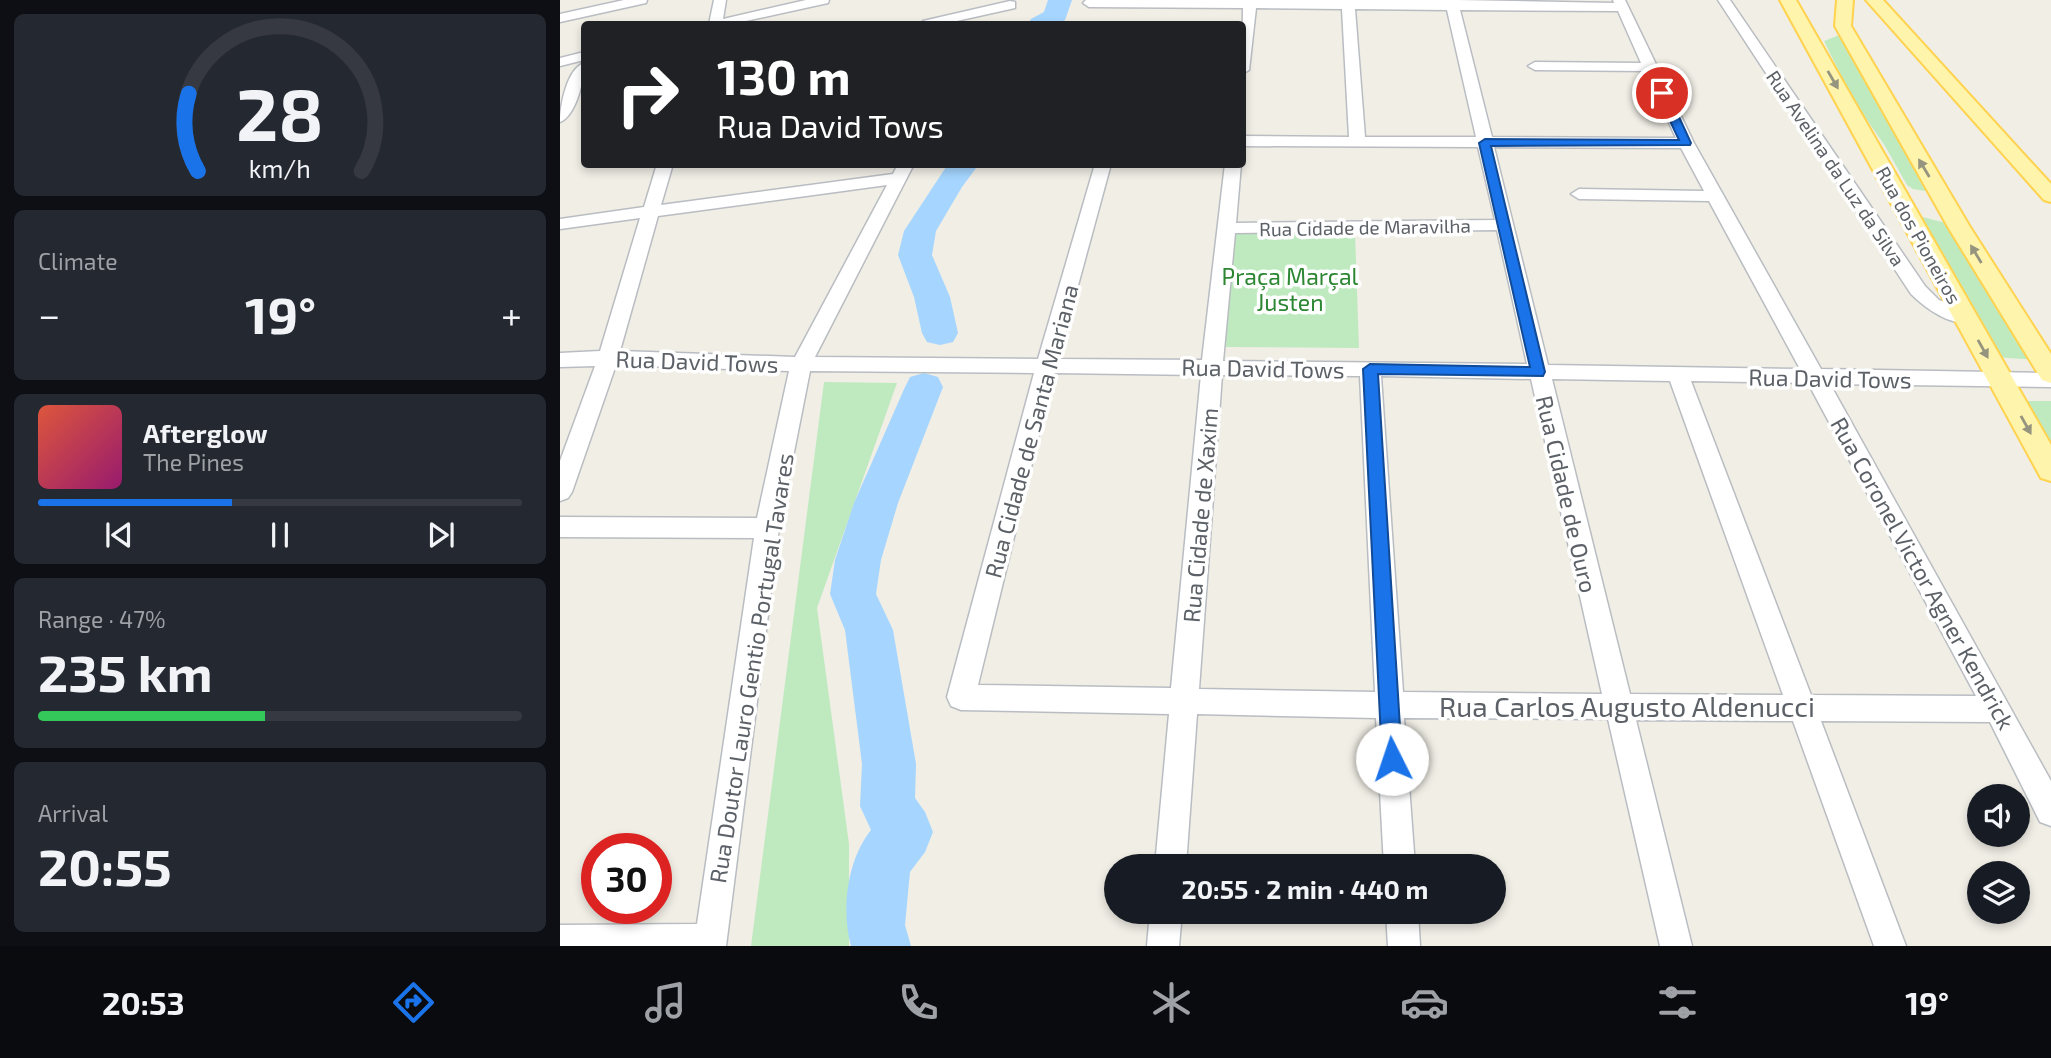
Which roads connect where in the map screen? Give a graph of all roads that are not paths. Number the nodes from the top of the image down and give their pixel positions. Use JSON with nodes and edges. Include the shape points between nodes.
{"nodes":[{"id":1,"x":641,"y":0,"type":"edge"},
{"id":2,"x":720,"y":0,"type":"edge"},
{"id":3,"x":823,"y":0,"type":"edge"},
{"id":4,"x":1724,"y":0,"type":"edge"},
{"id":5,"x":1788,"y":0,"type":"edge"},
{"id":6,"x":1847,"y":0,"type":"edge"},
{"id":7,"x":1874,"y":0,"type":"edge"},
{"id":8,"x":1011,"y":2,"type":"edge"},
{"id":9,"x":1250,"y":2,"type":"edge"},
{"id":10,"x":1089,"y":3,"type":"dead end"},
{"id":11,"x":1348,"y":3,"type":"edge"},
{"id":12,"x":1452,"y":3,"type":"edge"},
{"id":13,"x":1622,"y":4,"type":"edge"},
{"id":14,"x":1147,"y":6,"type":"edge"},
{"id":15,"x":560,"y":18,"type":"edge"},
{"id":16,"x":1856,"y":20,"type":"junction"},
{"id":17,"x":716,"y":21,"type":"edge"},
{"id":18,"x":729,"y":21,"type":"edge"},
{"id":19,"x":939,"y":21,"type":"edge"},
{"id":20,"x":999,"y":21,"type":"edge"},
{"id":21,"x":1895,"y":22,"type":"junction"},
{"id":22,"x":1246,"y":36,"type":"edge"},
{"id":23,"x":581,"y":57,"type":"edge"},
{"id":24,"x":560,"y":62,"type":"edge"},
{"id":25,"x":1535,"y":66,"type":"dead end"},
{"id":26,"x":1651,"y":67,"type":"junction"},
{"id":27,"x":581,"y":73,"type":"edge"},
{"id":28,"x":560,"y":117,"type":"edge"},
{"id":29,"x":1246,"y":141,"type":"edge"},
{"id":30,"x":1357,"y":142,"type":"junction"},
{"id":31,"x":1485,"y":143,"type":"junction"},
{"id":32,"x":1686,"y":143,"type":"junction"},
{"id":33,"x":664,"y":168,"type":"edge"},
{"id":34,"x":1102,"y":168,"type":"edge"},
{"id":35,"x":1233,"y":168,"type":"edge"},
{"id":36,"x":902,"y":171,"type":"edge"},
{"id":37,"x":1889,"y":183,"type":"junction"},
{"id":38,"x":1578,"y":194,"type":"dead end"},
{"id":39,"x":1715,"y":196,"type":"junction"},
{"id":40,"x":2051,"y":196,"type":"edge"},
{"id":41,"x":1943,"y":200,"type":"junction"},
{"id":42,"x":651,"y":210,"type":"junction"},
{"id":43,"x":1905,"y":210,"type":"junction"},
{"id":44,"x":560,"y":223,"type":"edge"},
{"id":45,"x":1504,"y":225,"type":"junction"},
{"id":46,"x":1959,"y":227,"type":"junction"},
{"id":47,"x":1226,"y":228,"type":"junction"},
{"id":48,"x":1965,"y":317,"type":"junction"},
{"id":49,"x":608,"y":358,"type":"junction"},
{"id":50,"x":560,"y":360,"type":"edge"},
{"id":51,"x":802,"y":364,"type":"junction"},
{"id":52,"x":1046,"y":366,"type":"junction"},
{"id":53,"x":1212,"y":367,"type":"junction"},
{"id":54,"x":1370,"y":369,"type":"junction"},
{"id":55,"x":1538,"y":372,"type":"junction"},
{"id":56,"x":2051,"y":374,"type":"edge"},
{"id":57,"x":1679,"y":376,"type":"junction"},
{"id":58,"x":1816,"y":378,"type":"junction"},
{"id":59,"x":2000,"y":379,"type":"junction"},
{"id":60,"x":2051,"y":380,"type":"edge"},
{"id":61,"x":2051,"y":470,"type":"edge"},
{"id":62,"x":560,"y":492,"type":"edge"},
{"id":63,"x":560,"y":527,"type":"edge"},
{"id":64,"x":767,"y":528,"type":"junction"},
{"id":65,"x":961,"y":697,"type":"joint"},
{"id":66,"x":1184,"y":703,"type":"junction"},
{"id":67,"x":1388,"y":705,"type":"junction"},
{"id":68,"x":1801,"y":706,"type":"junction"},
{"id":69,"x":1618,"y":707,"type":"junction"},
{"id":70,"x":1998,"y":709,"type":"junction"},
{"id":71,"x":2051,"y":811,"type":"edge"},
{"id":72,"x":1171,"y":854,"type":"edge"},
{"id":73,"x":1398,"y":854,"type":"edge"},
{"id":74,"x":1165,"y":924,"type":"edge"},
{"id":75,"x":1403,"y":924,"type":"edge"},
{"id":76,"x":560,"y":941,"type":"edge"},
{"id":77,"x":710,"y":943,"type":"edge"},
{"id":78,"x":1163,"y":946,"type":"edge"},
{"id":79,"x":1404,"y":946,"type":"edge"},
{"id":80,"x":1676,"y":946,"type":"edge"},
{"id":81,"x":1890,"y":946,"type":"edge"}],
"edges":[{"from":1,"to":15,"type":"street"},
{"from":2,"to":17,"type":"street"},
{"from":3,"to":18,"type":"street"},
{"from":4,"to":48,"type":"street","name":"Rua Avelina da Luz da Silva","via":[[1918,290],[1932,304]]},
{"from":5,"to":37,"type":"main road","name":"Rua dos Pioneiros","one_way":true},
{"from":6,"to":16,"type":"main road"},
{"from":6,"to":21,"type":"main road"},
{"from":7,"to":21,"type":"main road"},
{"from":8,"to":19,"type":"street"},
{"from":8,"to":20,"type":"street"},
{"from":9,"to":11,"type":"street"},
{"from":9,"to":14,"type":"street"},
{"from":9,"to":22,"type":"street"},
{"from":10,"to":14,"type":"street"},
{"from":11,"to":12,"type":"street"},
{"from":11,"to":30,"type":"street"},
{"from":12,"to":13,"type":"street"},
{"from":12,"to":31,"type":"street","name":"Rua Cidade de Ouro"},
{"from":13,"to":26,"type":"street","name":"Rua Coronel Victor Agner Kendrick"},
{"from":16,"to":21,"type":"main road"},
{"from":41,"to":16,"type":"main road","name":"Rua dos Pioneiros","one_way":true},
{"from":21,"to":40,"type":"main road"},
{"from":23,"to":24,"type":"street"},
{"from":25,"to":26,"type":"street"},
{"from":26,"to":32,"type":"street","name":"Rua Coronel Victor Agner Kendrick"},
{"from":27,"to":28,"type":"street"},
{"from":29,"to":30,"type":"street"},
{"from":30,"to":31,"type":"street"},
{"from":31,"to":32,"type":"street"},
{"from":31,"to":45,"type":"street","name":"Rua Cidade de Ouro"},
{"from":32,"to":39,"type":"street","name":"Rua Coronel Victor Agner Kendrick"},
{"from":33,"to":42,"type":"street"},
{"from":34,"to":52,"type":"street","name":"Rua Cidade de Santa Mariana"},
{"from":35,"to":47,"type":"street","name":"Rua Cidade de Xaxim"},
{"from":36,"to":42,"type":"street"},
{"from":36,"to":51,"type":"street","name":"Rua Doutor Lauro Gentio Portugal Tavares"},
{"from":37,"to":41,"type":"main road","via":[[1914,195]]},
{"from":37,"to":43,"type":"main road","name":"Rua dos Pioneiros"},
{"from":38,"to":39,"type":"street"},
{"from":39,"to":58,"type":"street","name":"Rua Coronel Victor Agner Kendrick"},
{"from":41,"to":46,"type":"main road","name":"Rua dos Pioneiros"},
{"from":42,"to":44,"type":"street"},
{"from":42,"to":49,"type":"street"},
{"from":43,"to":46,"type":"main road","via":[[1934,215]]},
{"from":43,"to":48,"type":"main road","name":"Rua dos Pioneiros"},
{"from":45,"to":47,"type":"street","name":"Rua Cidade de Maravilha"},
{"from":45,"to":55,"type":"street","name":"Rua Cidade de Ouro"},
{"from":56,"to":46,"type":"main road","name":"Rua dos Pioneiros","one_way":true},
{"from":47,"to":53,"type":"street","name":"Rua Cidade de Xaxim"},
{"from":48,"to":59,"type":"main road","name":"Rua dos Pioneiros","one_way":true},
{"from":49,"to":50,"type":"street","name":"Rua David Tows"},
{"from":49,"to":51,"type":"street","name":"Rua David Tows"},
{"from":49,"to":62,"type":"street"},
{"from":51,"to":52,"type":"street","name":"Rua David Tows"},
{"from":51,"to":64,"type":"street","name":"Rua Doutor Lauro Gentio Portugal Tavares"},
{"from":52,"to":53,"type":"street","name":"Rua David Tows"},
{"from":52,"to":65,"type":"street","name":"Rua Cidade de Santa Mariana"},
{"from":53,"to":54,"type":"street","name":"Rua David Tows"},
{"from":53,"to":66,"type":"street","name":"Rua Cidade de Xaxim"},
{"from":54,"to":55,"type":"street","name":"Rua David Tows"},
{"from":54,"to":67,"type":"street"},
{"from":55,"to":57,"type":"street","name":"Rua David Tows"},
{"from":55,"to":69,"type":"street","name":"Rua Cidade de Ouro"},
{"from":57,"to":58,"type":"street","name":"Rua David Tows"},
{"from":57,"to":68,"type":"street"},
{"from":58,"to":59,"type":"street","name":"Rua David Tows"},
{"from":58,"to":70,"type":"street","name":"Rua Coronel Victor Agner Kendrick"},
{"from":59,"to":60,"type":"street","name":"Rua David Tows"},
{"from":59,"to":61,"type":"main road","name":"Rua dos Pioneiros","one_way":true},
{"from":63,"to":64,"type":"street"},
{"from":64,"to":77,"type":"street","name":"Rua Doutor Lauro Gentio Portugal Tavares"},
{"from":65,"to":66,"type":"street","name":"Rua Carlos Augusto Aldenucci"},
{"from":66,"to":67,"type":"street","name":"Rua Carlos Augusto Aldenucci"},
{"from":66,"to":72,"type":"street","name":"Rua Cidade de Xaxim"},
{"from":67,"to":69,"type":"street","name":"Rua Carlos Augusto Aldenucci"},
{"from":67,"to":73,"type":"street"},
{"from":68,"to":69,"type":"street","name":"Rua Carlos Augusto Aldenucci"},
{"from":68,"to":70,"type":"street","name":"Rua Carlos Augusto Aldenucci"},
{"from":68,"to":81,"type":"street"},
{"from":69,"to":80,"type":"street","name":"Rua Cidade de Ouro"},
{"from":70,"to":71,"type":"street","name":"Rua Coronel Victor Agner Kendrick"},
{"from":74,"to":78,"type":"street"},
{"from":75,"to":79,"type":"street"},
{"from":76,"to":77,"type":"street"}]}
